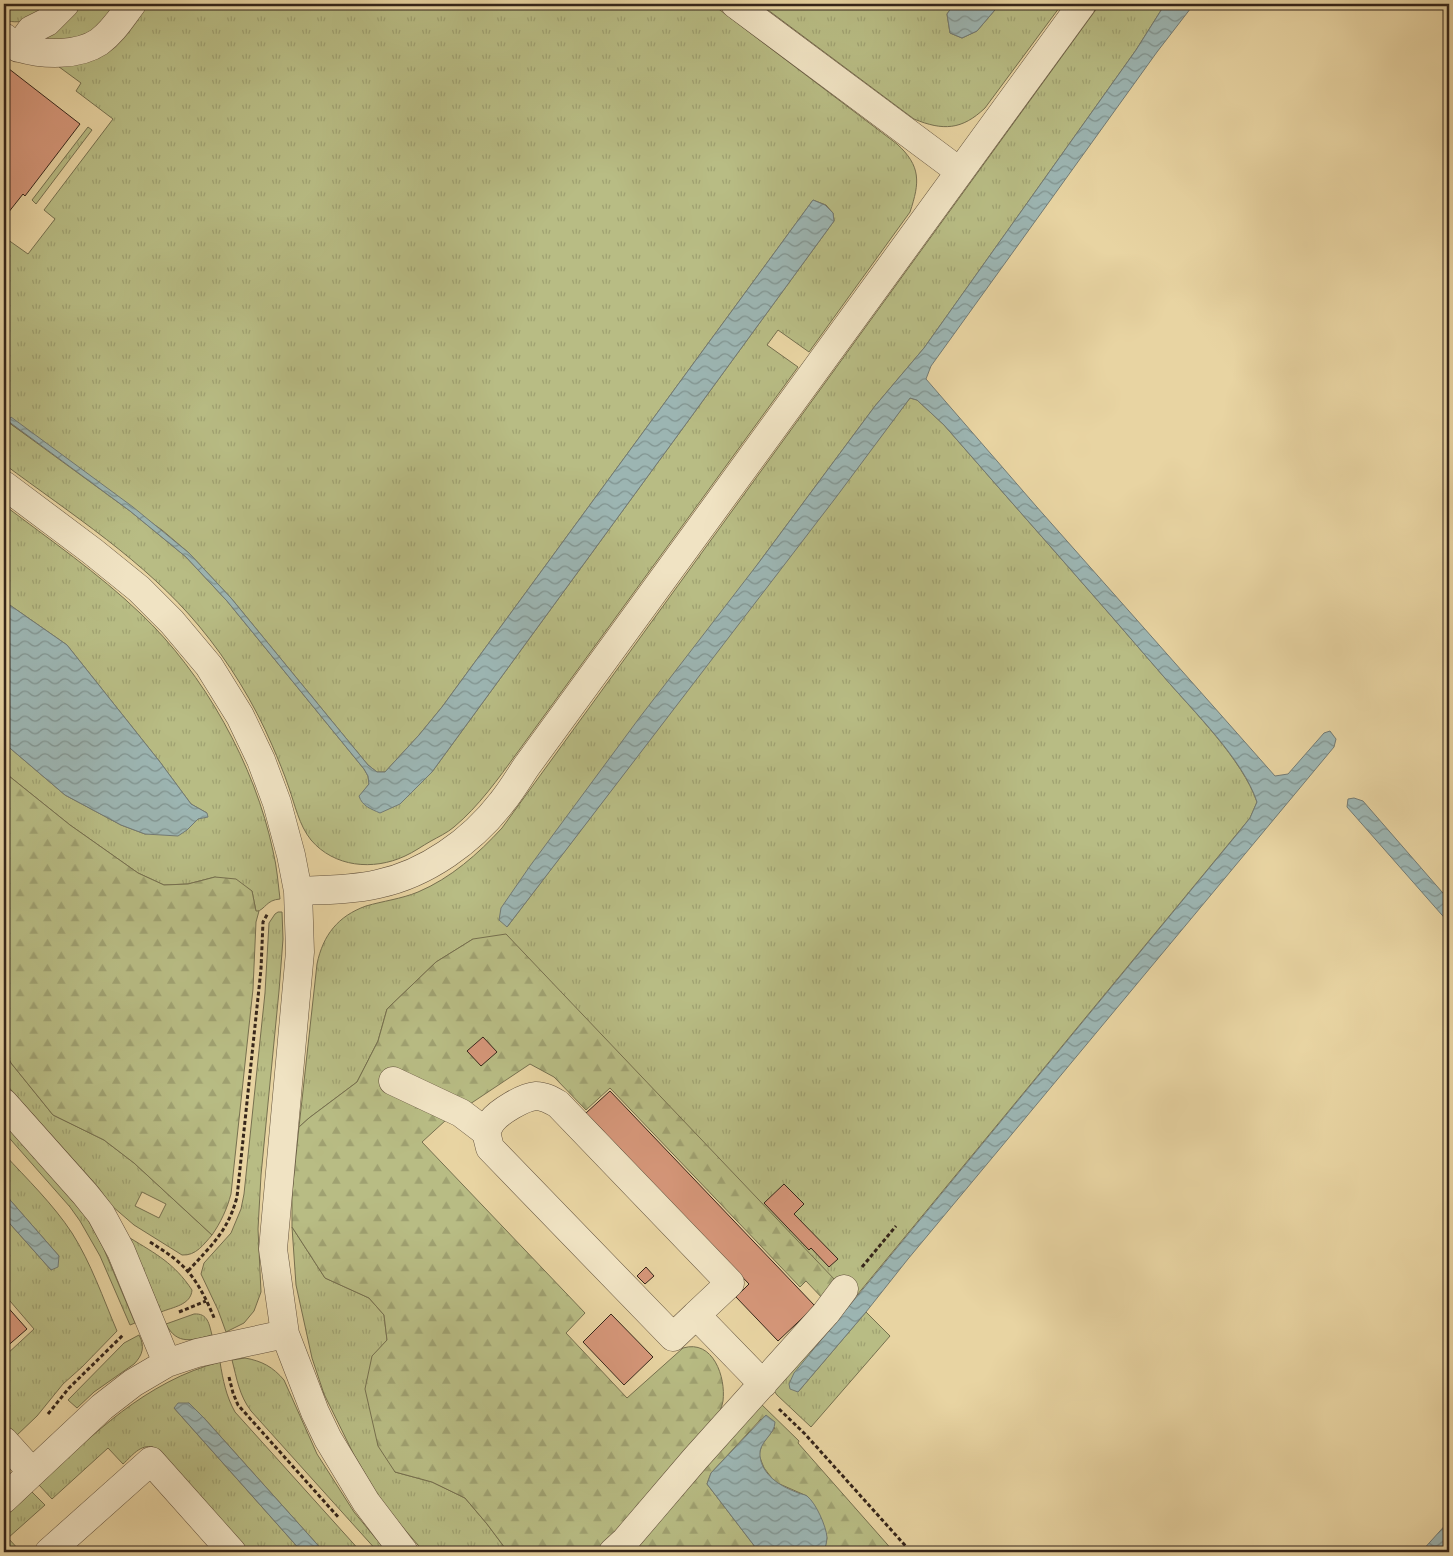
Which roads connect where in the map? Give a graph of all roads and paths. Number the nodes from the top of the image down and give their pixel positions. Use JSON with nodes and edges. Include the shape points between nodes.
{"nodes":[{"id":1,"x":65,"y":4,"type":"edge"},
{"id":2,"x":132,"y":4,"type":"edge"},
{"id":3,"x":736,"y":4,"type":"edge"},
{"id":4,"x":1082,"y":4,"type":"edge"},
{"id":5,"x":11,"y":42,"type":"edge"},
{"id":6,"x":959,"y":171,"type":"junction"},
{"id":7,"x":4,"y":485,"type":"edge"},
{"id":8,"x":298,"y":898,"type":"junction"},
{"id":9,"x":393,"y":1081,"type":"dead end"},
{"id":10,"x":4,"y":1103,"type":"edge"},
{"id":11,"x":486,"y":1132,"type":"junction"},
{"id":12,"x":896,"y":1226,"type":"dead end"},
{"id":13,"x":188,"y":1271,"type":"dead end"},
{"id":14,"x":844,"y":1289,"type":"joint"},
{"id":15,"x":696,"y":1315,"type":"junction"},
{"id":16,"x":285,"y":1334,"type":"junction"},
{"id":17,"x":166,"y":1363,"type":"junction"},
{"id":18,"x":760,"y":1387,"type":"junction"},
{"id":19,"x":4,"y":1441,"type":"edge"},
{"id":20,"x":32,"y":1472,"type":"junction"},
{"id":21,"x":4,"y":1499,"type":"edge"},
{"id":22,"x":49,"y":1552,"type":"edge"},
{"id":23,"x":232,"y":1552,"type":"edge"},
{"id":24,"x":404,"y":1552,"type":"edge"},
{"id":25,"x":612,"y":1552,"type":"edge"},
{"id":26,"x":911,"y":1552,"type":"edge"}],
"edges":[{"from":1,"to":5,"type":"street","via":[[47,22]]},
{"from":2,"to":5,"type":"street","via":[[110,33],[84,49],[66,53],[47,52]]},
{"from":3,"to":6,"type":"street"},
{"from":4,"to":6,"type":"street"},
{"from":6,"to":8,"type":"street","via":[[502,802],[485,821],[466,840],[404,877]]},
{"from":7,"to":8,"type":"street","via":[[139,589],[209,666],[240,716],[261,760],[277,803]]},
{"from":8,"to":13,"type":"path","via":[[273,907],[263,922],[237,1197],[227,1226]]},
{"from":8,"to":16,"type":"street","via":[[300,952],[273,1249]]},
{"from":9,"to":11,"type":"street","via":[[461,1113]]},
{"from":10,"to":17,"type":"street","via":[[101,1214],[121,1251]]},
{"from":11,"to":15,"type":"street","via":[[490,1148],[673,1337]]},
{"from":11,"to":15,"type":"street","via":[[492,1121],[521,1100],[545,1097],[558,1104],[730,1283]]},
{"from":12,"to":14,"type":"path"},
{"from":14,"to":18,"type":"street"},
{"from":15,"to":18,"type":"street"},
{"from":16,"to":17,"type":"street","via":[[196,1353]]},
{"from":16,"to":24,"type":"street","via":[[328,1439],[366,1502]]},
{"from":17,"to":20,"type":"street","via":[[102,1407]]},
{"from":18,"to":25,"type":"street"},
{"from":18,"to":26,"type":"path"},
{"from":19,"to":20,"type":"street"},
{"from":20,"to":21,"type":"street"},
{"from":22,"to":23,"type":"street","via":[[151,1461]]}]}
